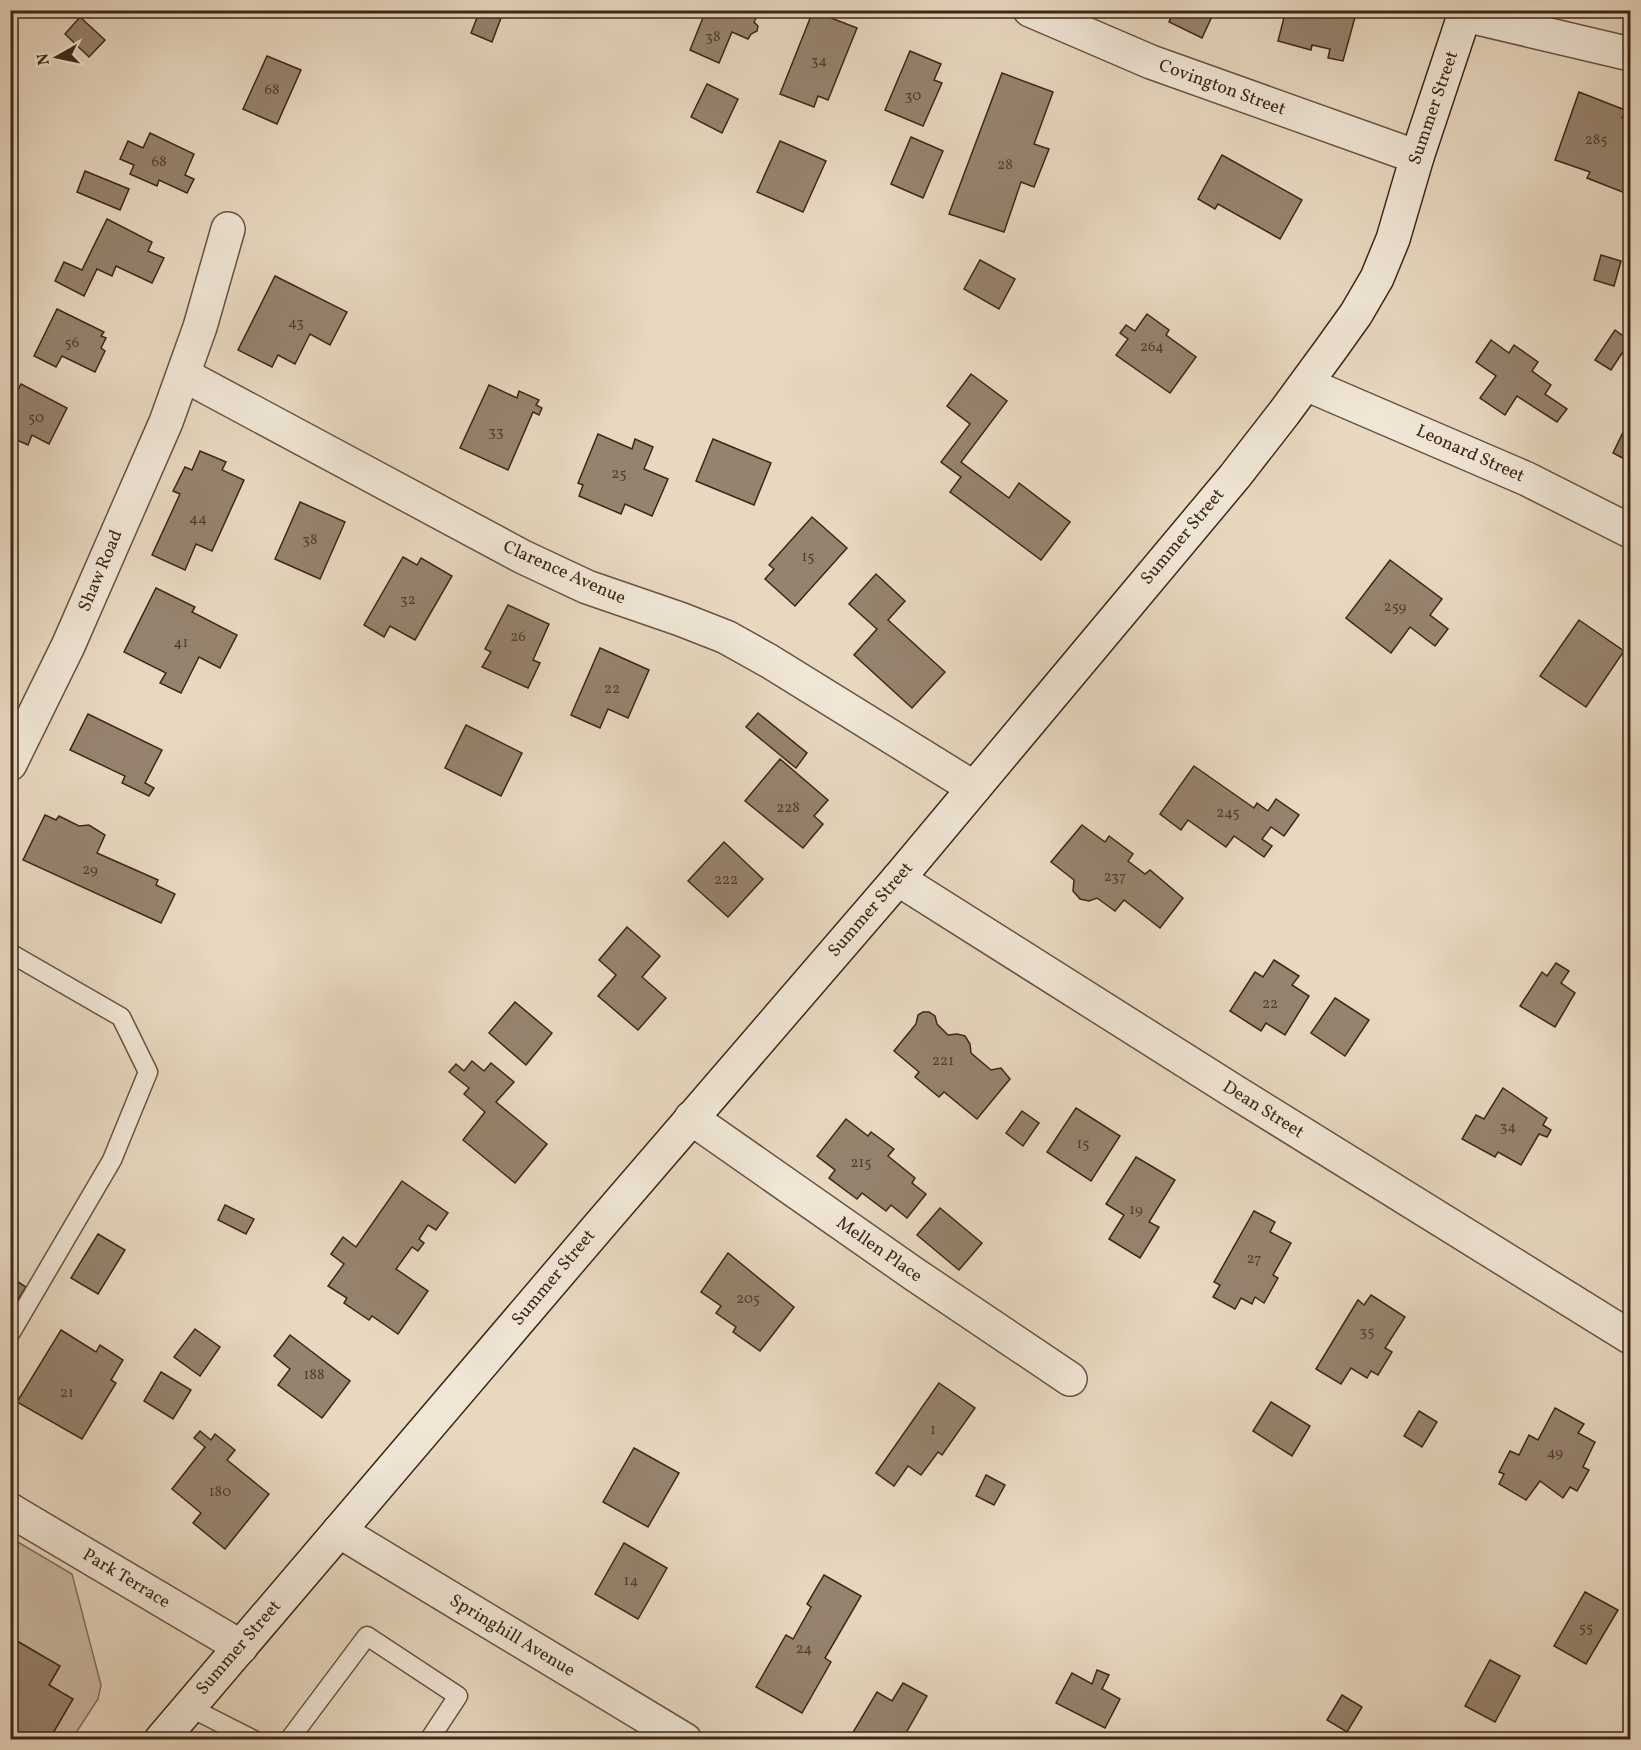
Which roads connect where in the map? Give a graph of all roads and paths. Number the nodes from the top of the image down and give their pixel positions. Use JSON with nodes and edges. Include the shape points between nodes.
{"nodes":[{"id":1,"x":1030,"y":10,"type":"edge"},
{"id":2,"x":1466,"y":13,"type":"edge"},
{"id":3,"x":1630,"y":54,"type":"edge"},
{"id":4,"x":1417,"y":157,"type":"junction"},
{"id":5,"x":228,"y":229,"type":"dead end"},
{"id":6,"x":184,"y":375,"type":"junction"},
{"id":7,"x":1306,"y":384,"type":"junction"},
{"id":8,"x":1630,"y":531,"type":"edge"},
{"id":9,"x":10,"y":764,"type":"edge"},
{"id":10,"x":974,"y":788,"type":"junction"},
{"id":11,"x":898,"y":879,"type":"junction"},
{"id":12,"x":10,"y":953,"type":"edge"},
{"id":13,"x":691,"y":1118,"type":"junction"},
{"id":14,"x":10,"y":1334,"type":"edge"},
{"id":15,"x":1630,"y":1337,"type":"edge"},
{"id":16,"x":1070,"y":1379,"type":"dead end"},
{"id":17,"x":10,"y":1510,"type":"edge"},
{"id":18,"x":339,"y":1531,"type":"junction"},
{"id":19,"x":241,"y":1647,"type":"junction"},
{"id":20,"x":189,"y":1707,"type":"junction"},
{"id":21,"x":161,"y":1740,"type":"edge"},
{"id":22,"x":254,"y":1740,"type":"edge"},
{"id":23,"x":289,"y":1740,"type":"edge"},
{"id":24,"x":429,"y":1740,"type":"edge"},
{"id":25,"x":684,"y":1740,"type":"edge"}],
"edges":[{"from":1,"to":4,"type":"street","name":"Covington Street","via":[[1151,62]]},
{"from":2,"to":3,"type":"street"},
{"from":2,"to":4,"type":"street","name":"Summer Street"},
{"from":4,"to":7,"type":"street","name":"Summer Street","via":[[1377,278]]},
{"from":5,"to":6,"type":"street","name":"Shaw Road"},
{"from":6,"to":9,"type":"street","name":"Shaw Road","via":[[68,646]]},
{"from":6,"to":10,"type":"street","name":"Clarence Avenue","via":[[523,557],[587,587],[726,637]]},
{"from":7,"to":8,"type":"street","name":"Leonard Street","via":[[1527,479]]},
{"from":7,"to":10,"type":"street","name":"Summer Street","via":[[1235,476]]},
{"from":10,"to":11,"type":"street","name":"Summer Street"},
{"from":11,"to":13,"type":"street","name":"Summer Street"},
{"from":11,"to":15,"type":"street","name":"Dean Street"},
{"from":12,"to":14,"type":"lane","via":[[121,1017],[148,1072],[112,1160]]},
{"from":13,"to":16,"type":"street","name":"Mellen Place"},
{"from":13,"to":18,"type":"street","name":"Summer Street"},
{"from":17,"to":19,"type":"street","name":"Park Terrace"},
{"from":18,"to":19,"type":"street","name":"Summer Street"},
{"from":18,"to":25,"type":"street","name":"Springhill Avenue"},
{"from":19,"to":20,"type":"street","name":"Summer Street"},
{"from":20,"to":21,"type":"street","name":"Summer Street"},
{"from":20,"to":22,"type":"lane"},
{"from":23,"to":24,"type":"lane","via":[[367,1636],[458,1696]]}]}
